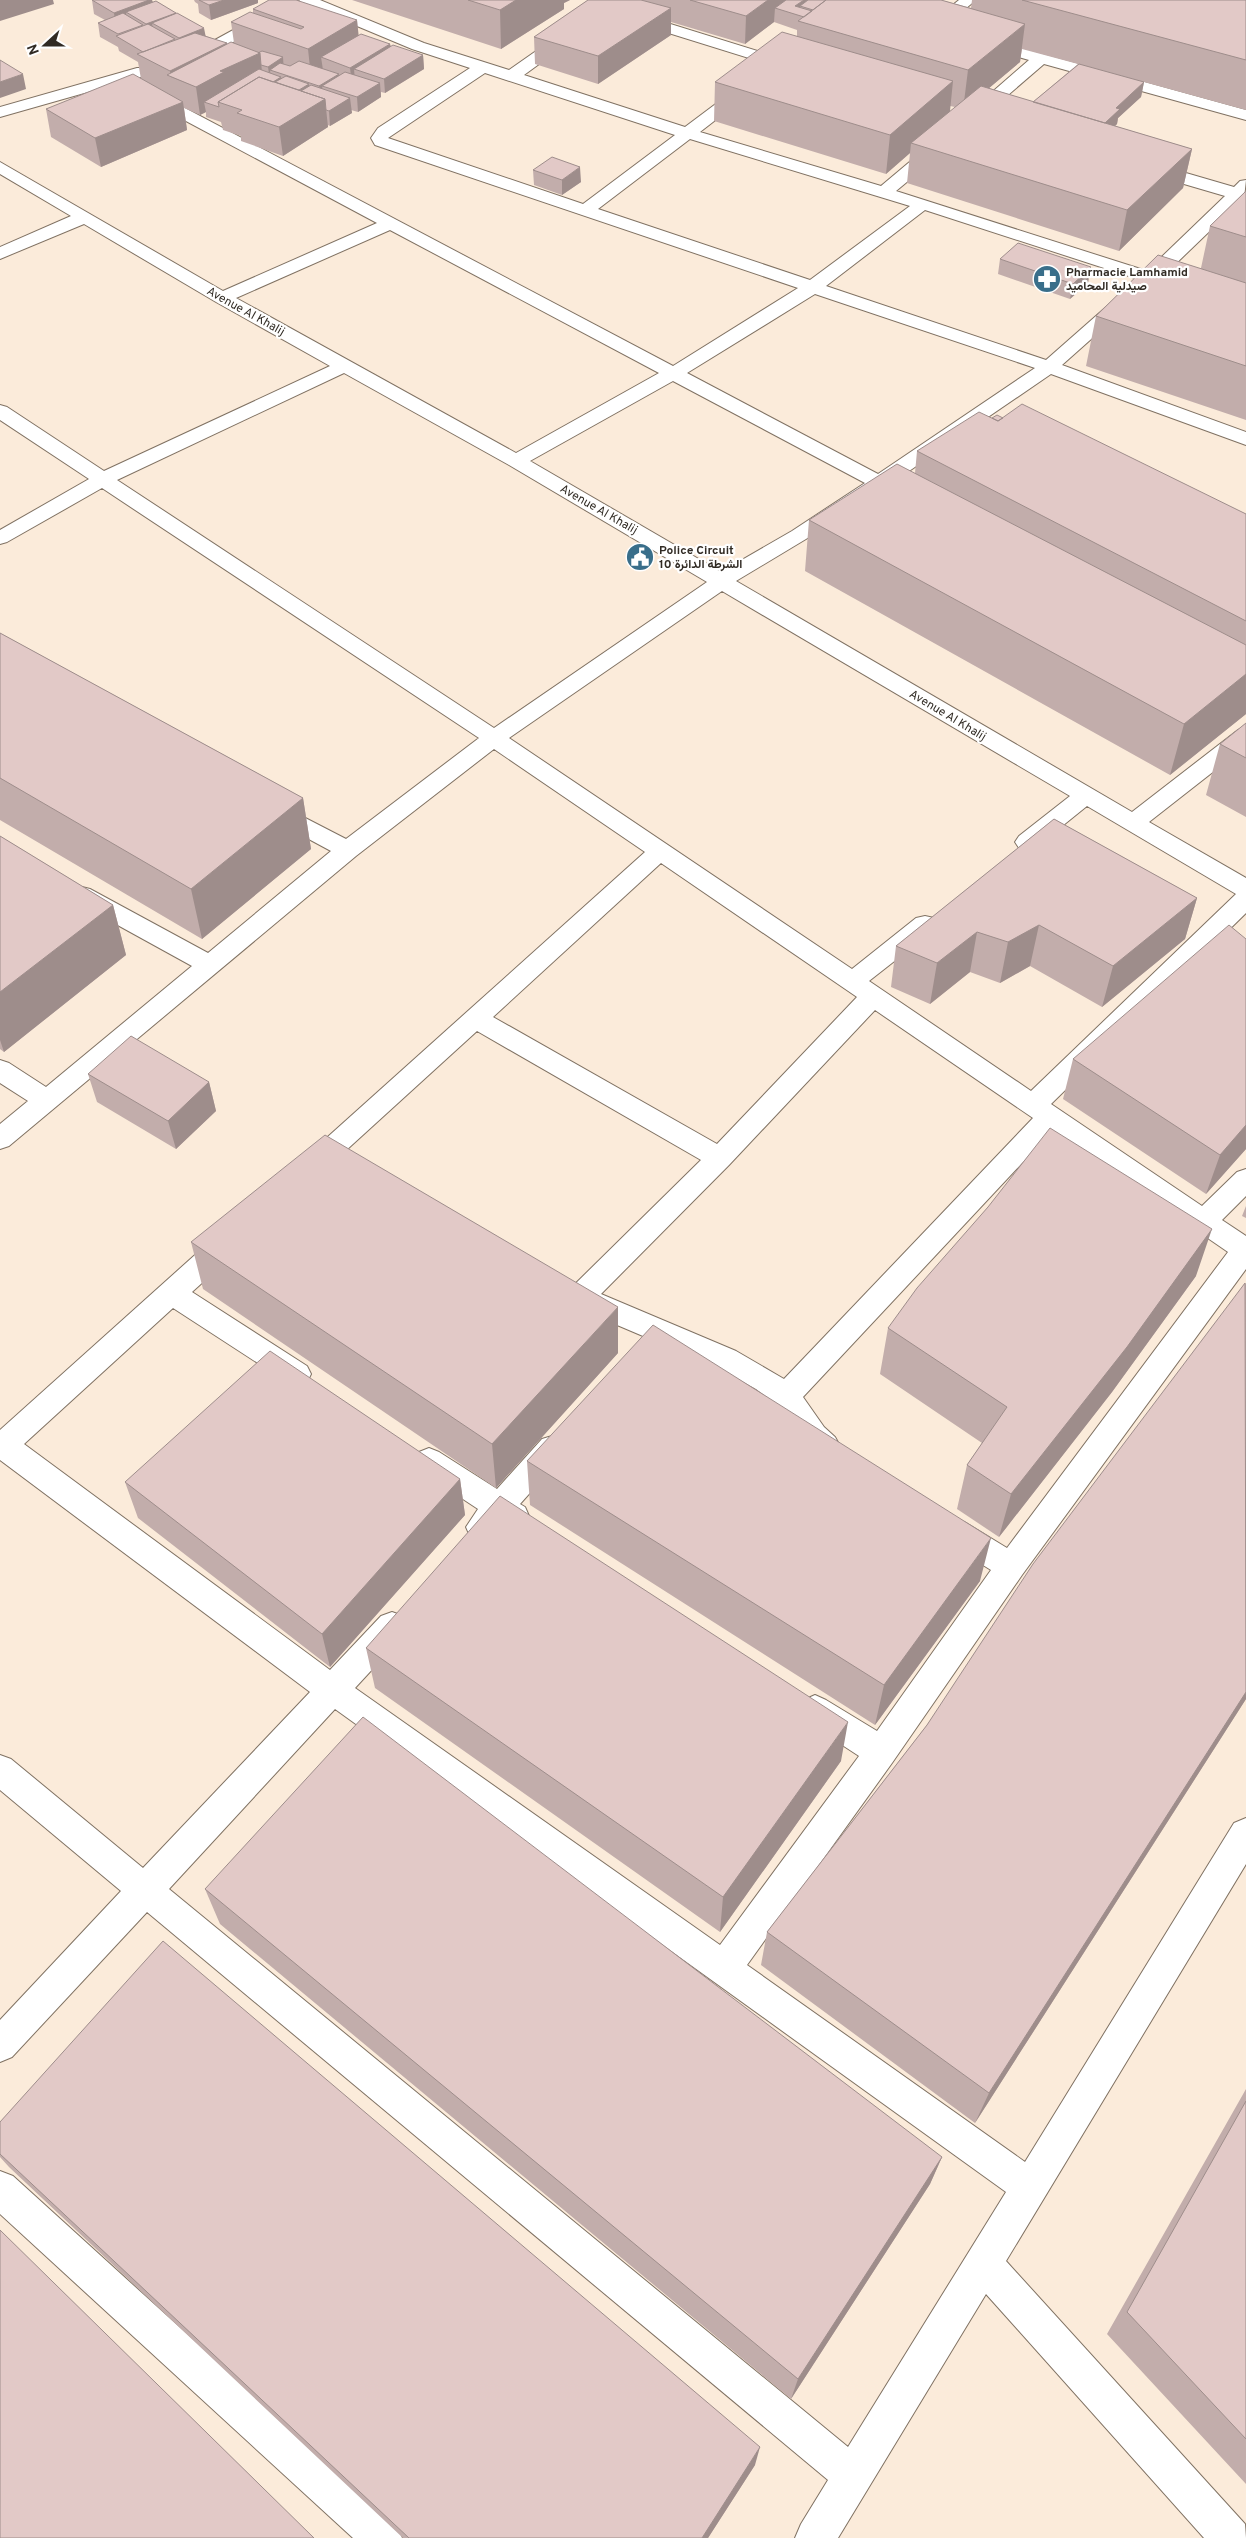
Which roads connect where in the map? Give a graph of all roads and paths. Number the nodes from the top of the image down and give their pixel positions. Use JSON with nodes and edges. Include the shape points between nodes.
{"nodes":[{"id":1,"x":307,"y":0,"type":"edge"},
{"id":2,"x":619,"y":0,"type":"edge"},
{"id":3,"x":968,"y":0,"type":"edge"},
{"id":4,"x":605,"y":9,"type":"junction"},
{"id":5,"x":278,"y":10,"type":"edge"},
{"id":6,"x":915,"y":23,"type":"edge"},
{"id":7,"x":933,"y":28,"type":"junction"},
{"id":8,"x":950,"y":33,"type":"edge"},
{"id":9,"x":968,"y":38,"type":"edge"},
{"id":10,"x":794,"y":52,"type":"edge"},
{"id":11,"x":1040,"y":59,"type":"junction"},
{"id":12,"x":173,"y":61,"type":"edge"},
{"id":13,"x":778,"y":63,"type":"junction"},
{"id":14,"x":154,"y":67,"type":"edge"},
{"id":15,"x":483,"y":67,"type":"junction"},
{"id":16,"x":806,"y":71,"type":"edge"},
{"id":17,"x":512,"y":76,"type":"junction"},
{"id":18,"x":126,"y":77,"type":"junction"},
{"id":19,"x":0,"y":112,"type":"edge"},
{"id":20,"x":955,"y":112,"type":"edge"},
{"id":21,"x":1246,"y":115,"type":"edge"},
{"id":22,"x":974,"y":117,"type":"junction"},
{"id":23,"x":993,"y":122,"type":"edge"},
{"id":24,"x":689,"y":134,"type":"junction"},
{"id":25,"x":1134,"y":164,"type":"edge"},
{"id":26,"x":0,"y":167,"type":"edge"},
{"id":27,"x":884,"y":192,"type":"junction"},
{"id":28,"x":1240,"y":197,"type":"edge"},
{"id":29,"x":923,"y":204,"type":"junction"},
{"id":30,"x":586,"y":210,"type":"junction"},
{"id":31,"x":84,"y":217,"type":"junction"},
{"id":32,"x":389,"y":224,"type":"junction"},
{"id":33,"x":0,"y":254,"type":"edge"},
{"id":34,"x":1150,"y":278,"type":"junction"},
{"id":35,"x":813,"y":286,"type":"junction"},
{"id":36,"x":1176,"y":286,"type":"edge"},
{"id":37,"x":222,"y":298,"type":"junction"},
{"id":38,"x":345,"y":366,"type":"junction"},
{"id":39,"x":1049,"y":367,"type":"junction"},
{"id":40,"x":674,"y":373,"type":"junction"},
{"id":41,"x":0,"y":412,"type":"edge"},
{"id":42,"x":1246,"y":439,"type":"edge"},
{"id":43,"x":516,"y":460,"type":"junction"},
{"id":44,"x":101,"y":480,"type":"junction"},
{"id":45,"x":880,"y":482,"type":"junction"},
{"id":46,"x":911,"y":502,"type":"edge"},
{"id":47,"x":0,"y":538,"type":"edge"},
{"id":48,"x":723,"y":580,"type":"junction"},
{"id":49,"x":1246,"y":734,"type":"edge"},
{"id":50,"x":494,"y":738,"type":"junction"},
{"id":51,"x":1085,"y":796,"type":"junction"},
{"id":52,"x":253,"y":799,"type":"edge"},
{"id":53,"x":1132,"y":823,"type":"junction"},
{"id":54,"x":348,"y":850,"type":"junction"},
{"id":55,"x":660,"y":851,"type":"junction"},
{"id":56,"x":1007,"y":858,"type":"edge"},
{"id":57,"x":61,"y":884,"type":"edge"},
{"id":58,"x":1246,"y":889,"type":"edge"},
{"id":59,"x":1246,"y":899,"type":"edge"},
{"id":60,"x":945,"y":908,"type":"edge"},
{"id":61,"x":210,"y":965,"type":"junction"},
{"id":62,"x":852,"y":982,"type":"junction"},
{"id":63,"x":873,"y":996,"type":"junction"},
{"id":64,"x":476,"y":1019,"type":"junction"},
{"id":65,"x":0,"y":1070,"type":"edge"},
{"id":66,"x":47,"y":1100,"type":"junction"},
{"id":67,"x":1041,"y":1111,"type":"junction"},
{"id":68,"x":0,"y":1139,"type":"edge"},
{"id":69,"x":332,"y":1149,"type":"junction"},
{"id":70,"x":720,"y":1158,"type":"junction"},
{"id":71,"x":357,"y":1164,"type":"edge"},
{"id":72,"x":1246,"y":1179,"type":"edge"},
{"id":73,"x":295,"y":1182,"type":"edge"},
{"id":74,"x":1204,"y":1222,"type":"junction"},
{"id":75,"x":244,"y":1228,"type":"edge"},
{"id":76,"x":1246,"y":1250,"type":"edge"},
{"id":77,"x":554,"y":1282,"type":"edge"},
{"id":78,"x":172,"y":1293,"type":"junction"},
{"id":79,"x":580,"y":1298,"type":"junction"},
{"id":80,"x":317,"y":1388,"type":"edge"},
{"id":81,"x":786,"y":1396,"type":"junction"},
{"id":82,"x":572,"y":1426,"type":"edge"},
{"id":83,"x":1,"y":1446,"type":"edge"},
{"id":84,"x":408,"y":1447,"type":"edge"},
{"id":85,"x":849,"y":1464,"type":"edge"},
{"id":86,"x":500,"y":1507,"type":"junction"},
{"id":87,"x":930,"y":1516,"type":"edge"},
{"id":88,"x":533,"y":1528,"type":"edge"},
{"id":89,"x":460,"y":1551,"type":"edge"},
{"id":90,"x":1012,"y":1566,"type":"junction"},
{"id":91,"x":414,"y":1602,"type":"edge"},
{"id":92,"x":334,"y":1691,"type":"junction"},
{"id":93,"x":790,"y":1694,"type":"edge"},
{"id":94,"x":881,"y":1752,"type":"junction"},
{"id":95,"x":0,"y":1770,"type":"edge"},
{"id":96,"x":1246,"y":1834,"type":"edge"},
{"id":97,"x":147,"y":1890,"type":"junction"},
{"id":98,"x":724,"y":1968,"type":"junction"},
{"id":99,"x":0,"y":2045,"type":"edge"},
{"id":100,"x":1030,"y":2187,"type":"junction"},
{"id":101,"x":0,"y":2189,"type":"edge"},
{"id":102,"x":983,"y":2263,"type":"junction"},
{"id":103,"x":853,"y":2476,"type":"junction"},
{"id":104,"x":382,"y":2538,"type":"edge"},
{"id":105,"x":814,"y":2538,"type":"edge"},
{"id":106,"x":1231,"y":2538,"type":"edge"}],
"edges":[{"from":1,"to":15,"type":"street","via":[[418,46]]},
{"from":2,"to":4,"type":"street"},
{"from":3,"to":7,"type":"street"},
{"from":4,"to":13,"type":"street"},
{"from":4,"to":17,"type":"street"},
{"from":5,"to":12,"type":"street","via":[[210,49]]},
{"from":6,"to":7,"type":"street"},
{"from":7,"to":8,"type":"street"},
{"from":9,"to":11,"type":"street"},
{"from":10,"to":13,"type":"street"},
{"from":11,"to":21,"type":"street"},
{"from":11,"to":22,"type":"street"},
{"from":13,"to":16,"type":"street"},
{"from":13,"to":24,"type":"street"},
{"from":14,"to":18,"type":"street"},
{"from":15,"to":17,"type":"street"},
{"from":15,"to":30,"type":"street","via":[[384,132],[379,138],[381,141]]},
{"from":17,"to":24,"type":"street"},
{"from":18,"to":19,"type":"street"},
{"from":18,"to":32,"type":"street","via":[[177,110]]},
{"from":20,"to":22,"type":"street"},
{"from":22,"to":23,"type":"street"},
{"from":22,"to":27,"type":"street"},
{"from":24,"to":27,"type":"street"},
{"from":24,"to":30,"type":"street"},
{"from":25,"to":28,"type":"street"},
{"from":26,"to":31,"type":"street","name":"Avenue Al Khalij"},
{"from":27,"to":29,"type":"street"},
{"from":28,"to":34,"type":"street"},
{"from":29,"to":34,"type":"street"},
{"from":29,"to":35,"type":"street"},
{"from":30,"to":35,"type":"street"},
{"from":31,"to":33,"type":"street"},
{"from":31,"to":37,"type":"street","name":"Avenue Al Khalij"},
{"from":32,"to":37,"type":"street"},
{"from":32,"to":40,"type":"street"},
{"from":34,"to":36,"type":"street"},
{"from":34,"to":39,"type":"street"},
{"from":35,"to":39,"type":"street"},
{"from":35,"to":40,"type":"street"},
{"from":37,"to":38,"type":"street","name":"Avenue Al Khalij"},
{"from":38,"to":43,"type":"street","name":"Avenue Al Khalij"},
{"from":38,"to":44,"type":"street"},
{"from":39,"to":42,"type":"street"},
{"from":39,"to":45,"type":"street","via":[[986,421]]},
{"from":40,"to":43,"type":"street"},
{"from":40,"to":45,"type":"street"},
{"from":41,"to":44,"type":"street"},
{"from":43,"to":48,"type":"street","name":"Avenue Al Khalij"},
{"from":44,"to":47,"type":"street"},
{"from":44,"to":50,"type":"street"},
{"from":45,"to":46,"type":"street"},
{"from":45,"to":48,"type":"street"},
{"from":48,"to":50,"type":"street"},
{"from":48,"to":51,"type":"street","name":"Avenue Al Khalij"},
{"from":49,"to":53,"type":"street"},
{"from":50,"to":54,"type":"street"},
{"from":50,"to":55,"type":"street"},
{"from":51,"to":53,"type":"street","name":"Avenue Al Khalij"},
{"from":51,"to":56,"type":"street"},
{"from":52,"to":54,"type":"street"},
{"from":53,"to":58,"type":"street","name":"Avenue Al Khalij"},
{"from":54,"to":61,"type":"street"},
{"from":55,"to":62,"type":"street"},
{"from":55,"to":64,"type":"street"},
{"from":57,"to":61,"type":"street"},
{"from":59,"to":67,"type":"street"},
{"from":60,"to":62,"type":"street"},
{"from":61,"to":66,"type":"street"},
{"from":62,"to":63,"type":"street"},
{"from":63,"to":67,"type":"street"},
{"from":63,"to":70,"type":"street"},
{"from":64,"to":69,"type":"street"},
{"from":64,"to":70,"type":"street"},
{"from":65,"to":66,"type":"street"},
{"from":66,"to":68,"type":"street"},
{"from":67,"to":74,"type":"street"},
{"from":67,"to":81,"type":"street"},
{"from":69,"to":71,"type":"street"},
{"from":69,"to":73,"type":"street"},
{"from":70,"to":79,"type":"street"},
{"from":72,"to":74,"type":"street"},
{"from":74,"to":76,"type":"street"},
{"from":75,"to":78,"type":"street"},
{"from":76,"to":90,"type":"street"},
{"from":77,"to":79,"type":"street"},
{"from":78,"to":80,"type":"street"},
{"from":78,"to":83,"type":"street"},
{"from":79,"to":81,"type":"street","via":[[648,1341],[726,1359]]},
{"from":81,"to":85,"type":"street","via":[[814,1436]]},
{"from":82,"to":86,"type":"street"},
{"from":83,"to":92,"type":"street"},
{"from":84,"to":86,"type":"street"},
{"from":86,"to":88,"type":"street"},
{"from":86,"to":89,"type":"street"},
{"from":87,"to":90,"type":"street"},
{"from":90,"to":94,"type":"street"},
{"from":91,"to":92,"type":"street"},
{"from":92,"to":97,"type":"street"},
{"from":92,"to":98,"type":"street"},
{"from":93,"to":94,"type":"street"},
{"from":94,"to":98,"type":"street"},
{"from":95,"to":97,"type":"street"},
{"from":96,"to":100,"type":"street"},
{"from":97,"to":99,"type":"street"},
{"from":97,"to":103,"type":"street"},
{"from":98,"to":100,"type":"street"},
{"from":100,"to":102,"type":"street"},
{"from":101,"to":104,"type":"street"},
{"from":102,"to":103,"type":"street"},
{"from":102,"to":106,"type":"street"},
{"from":103,"to":105,"type":"street"}]}
